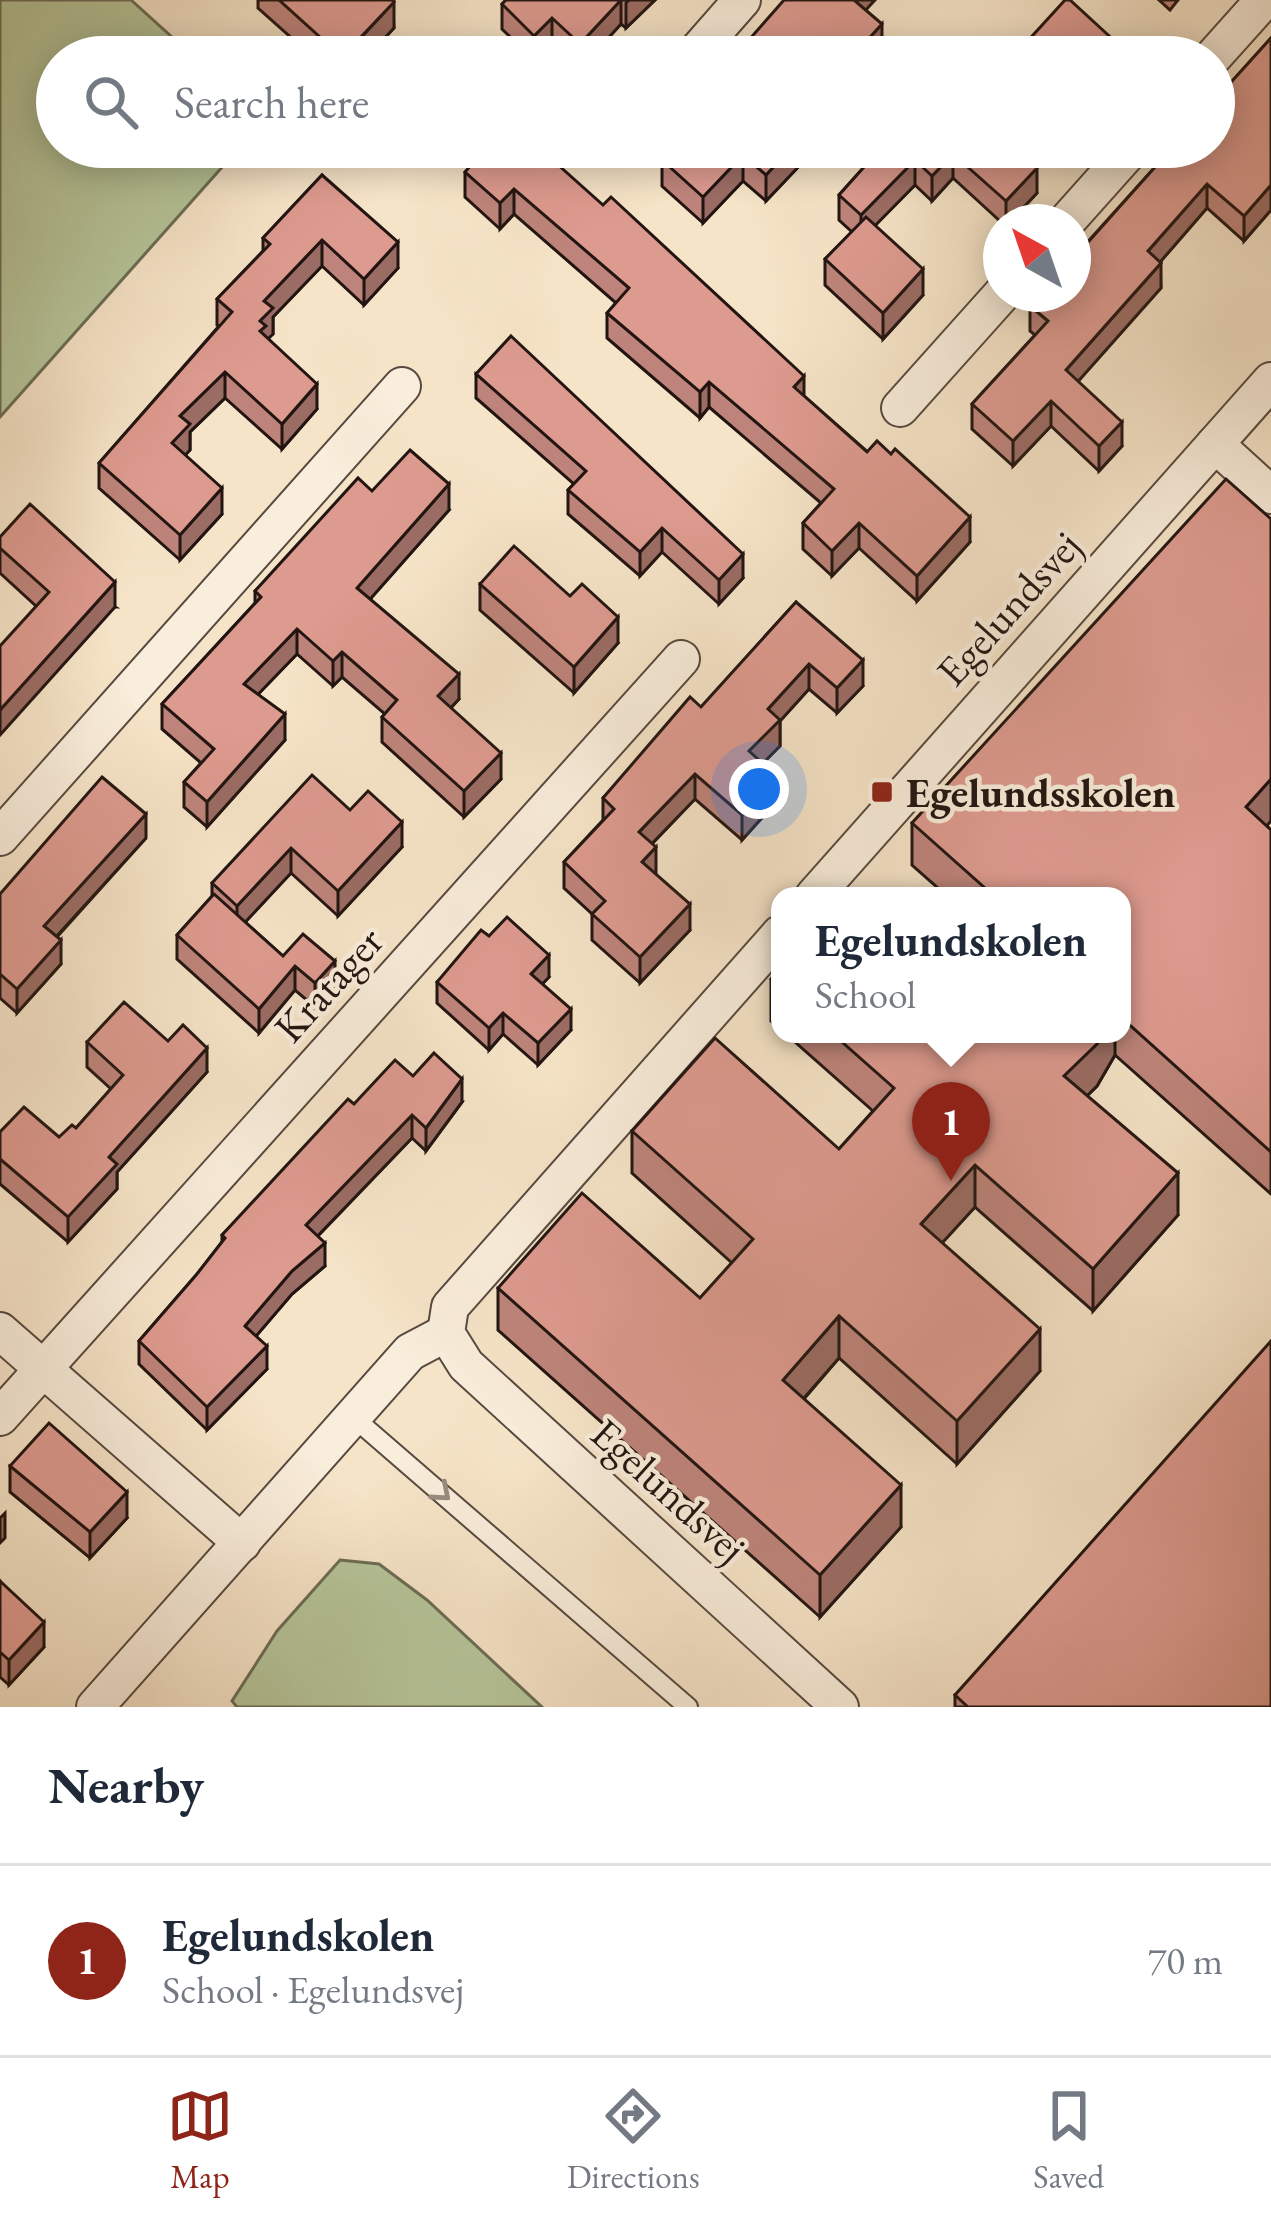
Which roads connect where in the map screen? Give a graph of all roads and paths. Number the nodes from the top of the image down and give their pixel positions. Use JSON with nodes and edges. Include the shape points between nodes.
{"nodes":[{"id":1,"x":742,"y":0,"type":"edge"},
{"id":2,"x":1264,"y":0,"type":"edge"},
{"id":3,"x":710,"y":36,"type":"edge"},
{"id":4,"x":1232,"y":36,"type":"edge"},
{"id":5,"x":1114,"y":168,"type":"edge"},
{"id":6,"x":1082,"y":204,"type":"edge"},
{"id":7,"x":986,"y":312,"type":"edge"},
{"id":8,"x":1271,"y":381,"type":"edge"},
{"id":9,"x":402,"y":386,"type":"dead end"},
{"id":10,"x":900,"y":408,"type":"dead end"},
{"id":11,"x":1214,"y":444,"type":"junction"},
{"id":12,"x":1271,"y":495,"type":"edge"},
{"id":13,"x":681,"y":658,"type":"dead end"},
{"id":14,"x":0,"y":838,"type":"edge"},
{"id":15,"x":822,"y":887,"type":"edge"},
{"id":16,"x":771,"y":944,"type":"edge"},
{"id":17,"x":0,"y":1331,"type":"edge"},
{"id":18,"x":446,"y":1333,"type":"junction"},
{"id":19,"x":42,"y":1369,"type":"junction"},
{"id":20,"x":0,"y":1417,"type":"edge"},
{"id":21,"x":353,"y":1417,"type":"junction"},
{"id":22,"x":242,"y":1543,"type":"junction"},
{"id":23,"x":95,"y":1707,"type":"edge"},
{"id":24,"x":688,"y":1707,"type":"edge"},
{"id":25,"x":840,"y":1707,"type":"edge"}],
"edges":[{"from":1,"to":3,"type":"street"},
{"from":2,"to":4,"type":"street"},
{"from":5,"to":6,"type":"street"},
{"from":7,"to":10,"type":"street"},
{"from":8,"to":11,"type":"street","name":"Egelundsvej"},
{"from":9,"to":14,"type":"street"},
{"from":11,"to":12,"type":"street"},
{"from":11,"to":15,"type":"street","name":"Egelundsvej"},
{"from":13,"to":19,"type":"street","name":"Kratager"},
{"from":16,"to":18,"type":"street","via":[[450,1307]]},
{"from":17,"to":19,"type":"street"},
{"from":18,"to":21,"type":"street","via":[[410,1352]]},
{"from":18,"to":25,"type":"street","name":"Egelundsvej","via":[[466,1365]]},
{"from":19,"to":20,"type":"street","name":"Kratager"},
{"from":19,"to":22,"type":"street"},
{"from":21,"to":22,"type":"street"},
{"from":21,"to":24,"type":"lane","one_way":true},
{"from":22,"to":23,"type":"street"}]}
